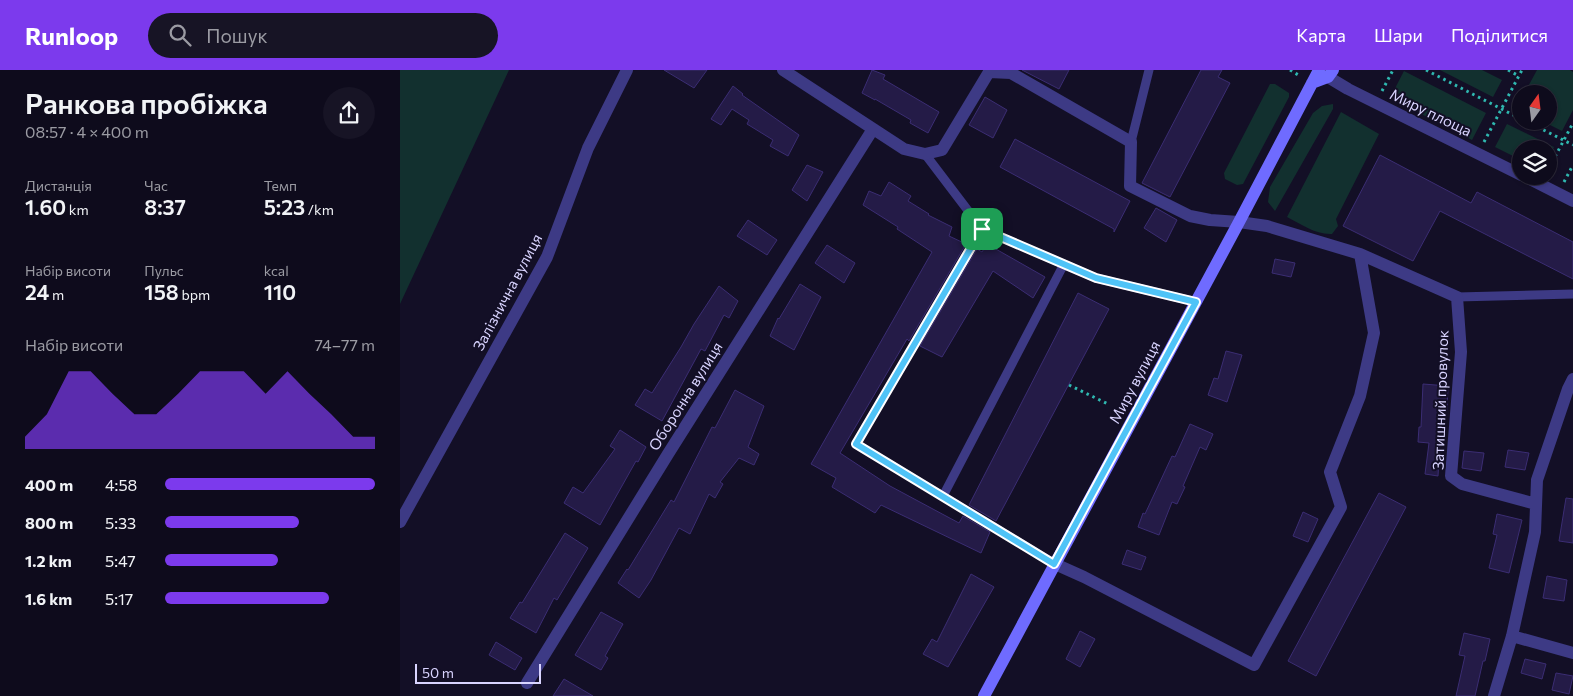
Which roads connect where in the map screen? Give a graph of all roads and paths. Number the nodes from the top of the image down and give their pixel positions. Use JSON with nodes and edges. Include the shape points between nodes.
{"nodes":[{"id":1,"x":627,"y":70,"type":"edge"},
{"id":2,"x":783,"y":70,"type":"edge"},
{"id":3,"x":1149,"y":70,"type":"edge"},
{"id":4,"x":1394,"y":70,"type":"edge"},
{"id":5,"x":1426,"y":70,"type":"edge"},
{"id":6,"x":1508,"y":70,"type":"edge"},
{"id":7,"x":1522,"y":70,"type":"edge"},
{"id":8,"x":1327,"y":72,"type":"edge"},
{"id":9,"x":1519,"y":76,"type":"junction"},
{"id":10,"x":1375,"y":103,"type":"junction"},
{"id":11,"x":1502,"y":109,"type":"junction"},
{"id":12,"x":1512,"y":114,"type":"edge"},
{"id":13,"x":1573,"y":123,"type":"edge"},
{"id":14,"x":873,"y":129,"type":"junction"},
{"id":15,"x":1544,"y":130,"type":"edge"},
{"id":16,"x":1564,"y":140,"type":"junction"},
{"id":17,"x":1131,"y":142,"type":"junction"},
{"id":18,"x":1573,"y":145,"type":"edge"},
{"id":19,"x":1557,"y":153,"type":"edge"},
{"id":20,"x":925,"y":154,"type":"junction"},
{"id":21,"x":1478,"y":154,"type":"junction"},
{"id":22,"x":1512,"y":171,"type":"edge"},
{"id":23,"x":1540,"y":185,"type":"edge"},
{"id":24,"x":1573,"y":201,"type":"edge"},
{"id":25,"x":1239,"y":222,"type":"junction"},
{"id":26,"x":982,"y":229,"type":"junction"},
{"id":27,"x":1360,"y":254,"type":"junction"},
{"id":28,"x":1064,"y":264,"type":"junction"},
{"id":29,"x":1573,"y":294,"type":"edge"},
{"id":30,"x":1457,"y":296,"type":"junction"},
{"id":31,"x":1196,"y":302,"type":"junction"},
{"id":32,"x":1573,"y":379,"type":"edge"},
{"id":33,"x":1069,"y":385,"type":"dead end"},
{"id":34,"x":1108,"y":404,"type":"dead end"},
{"id":35,"x":943,"y":496,"type":"junction"},
{"id":36,"x":1536,"y":504,"type":"junction"},
{"id":37,"x":400,"y":522,"type":"edge"},
{"id":38,"x":1054,"y":564,"type":"junction"},
{"id":39,"x":1512,"y":636,"type":"junction"},
{"id":40,"x":1573,"y":653,"type":"edge"},
{"id":41,"x":527,"y":682,"type":"dead end"},
{"id":42,"x":984,"y":696,"type":"edge"},
{"id":43,"x":1494,"y":696,"type":"edge"}],
"edges":[{"from":1,"to":37,"type":"street","name":"Залізнична вулиця","via":[[588,148],[547,257]]},
{"from":2,"to":14,"type":"street"},
{"from":3,"to":17,"type":"lane"},
{"from":4,"to":10,"type":"path"},
{"from":5,"to":11,"type":"path"},
{"from":6,"to":9,"type":"path"},
{"from":7,"to":9,"type":"path"},
{"from":8,"to":10,"type":"street","name":"Миру площа","via":[[1348,89]]},
{"from":8,"to":25,"type":"street","name":"Миру вулиця","via":[[1312,83]]},
{"from":9,"to":11,"type":"path"},
{"from":10,"to":21,"type":"street","name":"Миру площа"},
{"from":11,"to":12,"type":"path"},
{"from":11,"to":21,"type":"path"},
{"from":13,"to":16,"type":"path"},
{"from":14,"to":20,"type":"street","via":[[904,149]]},
{"from":14,"to":41,"type":"street","name":"Оборонна вулиця"},
{"from":15,"to":16,"type":"path"},
{"from":16,"to":18,"type":"path"},
{"from":16,"to":19,"type":"path"},
{"from":17,"to":20,"type":"street","via":[[1011,73],[989,72],[942,150]]},
{"from":17,"to":25,"type":"street","via":[[1130,186],[1190,216]]},
{"from":20,"to":26,"type":"lane"},
{"from":21,"to":22,"type":"street","name":"Миру площа"},
{"from":23,"to":24,"type":"street","name":"Миру площа"},
{"from":25,"to":27,"type":"street","via":[[1267,226]]},
{"from":25,"to":31,"type":"street","name":"Миру вулиця"},
{"from":26,"to":28,"type":"lane"},
{"from":26,"to":35,"type":"lane","via":[[856,444]]},
{"from":27,"to":30,"type":"street"},
{"from":27,"to":38,"type":"street","via":[[1374,333],[1360,396],[1330,472],[1341,507],[1254,665]]},
{"from":28,"to":31,"type":"lane","via":[[1096,278]]},
{"from":28,"to":35,"type":"lane"},
{"from":29,"to":30,"type":"lane"},
{"from":30,"to":36,"type":"street","name":"Затишний провулок","via":[[1461,352],[1451,476],[1462,484]]},
{"from":31,"to":38,"type":"street","name":"Миру вулиця"},
{"from":32,"to":36,"type":"street","via":[[1537,480]]},
{"from":33,"to":34,"type":"path"},
{"from":35,"to":38,"type":"lane"},
{"from":36,"to":39,"type":"street","via":[[1535,532]]},
{"from":38,"to":42,"type":"street","name":"Миру вулиця"},
{"from":39,"to":40,"type":"street"},
{"from":39,"to":43,"type":"street"}]}
